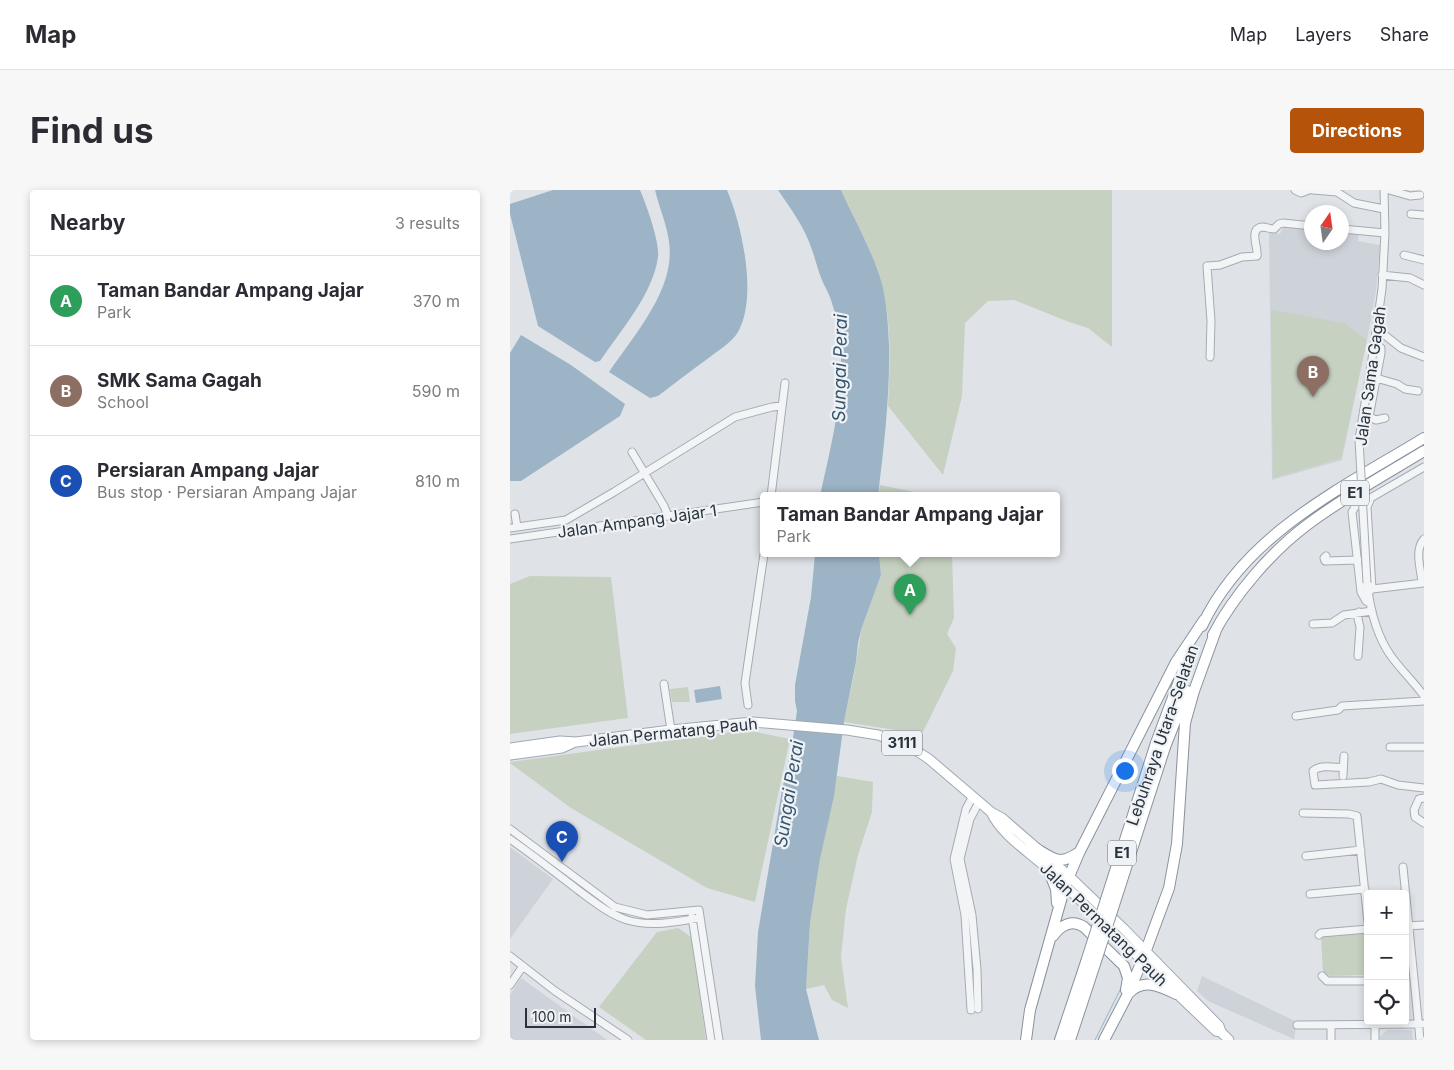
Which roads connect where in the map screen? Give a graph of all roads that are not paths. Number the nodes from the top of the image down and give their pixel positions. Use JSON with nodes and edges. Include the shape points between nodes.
{"nodes":[{"id":1,"x":1295,"y":190,"type":"edge"},
{"id":2,"x":1311,"y":190,"type":"edge"},
{"id":3,"x":1384,"y":190,"type":"edge"},
{"id":4,"x":1389,"y":190,"type":"edge"},
{"id":5,"x":1420,"y":195,"type":"dead end"},
{"id":6,"x":1384,"y":209,"type":"junction"},
{"id":7,"x":1411,"y":214,"type":"dead end"},
{"id":8,"x":1424,"y":215,"type":"edge"},
{"id":9,"x":1304,"y":225,"type":"edge"},
{"id":10,"x":1349,"y":229,"type":"edge"},
{"id":11,"x":1385,"y":232,"type":"junction"},
{"id":12,"x":1404,"y":255,"type":"dead end"},
{"id":13,"x":1424,"y":260,"type":"edge"},
{"id":14,"x":1382,"y":275,"type":"junction"},
{"id":15,"x":1424,"y":285,"type":"edge"},
{"id":16,"x":1377,"y":329,"type":"junction"},
{"id":17,"x":1210,"y":357,"type":"dead end"},
{"id":18,"x":1424,"y":357,"type":"edge"},
{"id":19,"x":1373,"y":376,"type":"junction"},
{"id":20,"x":785,"y":383,"type":"dead end"},
{"id":21,"x":1418,"y":391,"type":"dead end"},
{"id":22,"x":782,"y":406,"type":"junction"},
{"id":23,"x":1385,"y":418,"type":"dead end"},
{"id":24,"x":1424,"y":438,"type":"edge"},
{"id":25,"x":1424,"y":451,"type":"edge"},
{"id":26,"x":632,"y":452,"type":"dead end"},
{"id":27,"x":1424,"y":467,"type":"edge"},
{"id":28,"x":645,"y":473,"type":"junction"},
{"id":29,"x":771,"y":492,"type":"edge"},
{"id":30,"x":1371,"y":498,"type":"junction"},
{"id":31,"x":760,"y":503,"type":"edge"},
{"id":32,"x":515,"y":514,"type":"dead end"},
{"id":33,"x":668,"y":516,"type":"junction"},
{"id":34,"x":514,"y":528,"type":"edge"},
{"id":35,"x":510,"y":539,"type":"edge"},
{"id":36,"x":1424,"y":539,"type":"edge"},
{"id":37,"x":1326,"y":556,"type":"dead end"},
{"id":38,"x":764,"y":557,"type":"edge"},
{"id":39,"x":1358,"y":560,"type":"junction"},
{"id":40,"x":1423,"y":583,"type":"edge"},
{"id":41,"x":1370,"y":591,"type":"junction"},
{"id":42,"x":1370,"y":603,"type":"junction"},
{"id":43,"x":1372,"y":611,"type":"junction"},
{"id":44,"x":1359,"y":612,"type":"junction"},
{"id":45,"x":1204,"y":620,"type":"junction"},
{"id":46,"x":1313,"y":624,"type":"dead end"},
{"id":47,"x":1216,"y":630,"type":"junction"},
{"id":48,"x":1358,"y":656,"type":"dead end"},
{"id":49,"x":664,"y":684,"type":"dead end"},
{"id":50,"x":1424,"y":696,"type":"edge"},
{"id":51,"x":1424,"y":701,"type":"edge"},
{"id":52,"x":748,"y":706,"type":"dead end"},
{"id":53,"x":1296,"y":716,"type":"dead end"},
{"id":54,"x":671,"y":730,"type":"junction"},
{"id":55,"x":576,"y":742,"type":"junction"},
{"id":56,"x":1161,"y":745,"type":"junction"},
{"id":57,"x":1390,"y":746,"type":"dead end"},
{"id":58,"x":1424,"y":747,"type":"edge"},
{"id":59,"x":510,"y":748,"type":"edge"},
{"id":60,"x":510,"y":755,"type":"edge"},
{"id":61,"x":1344,"y":756,"type":"dead end"},
{"id":62,"x":1342,"y":767,"type":"junction"},
{"id":63,"x":1343,"y":776,"type":"dead end"},
{"id":64,"x":1424,"y":788,"type":"edge"},
{"id":65,"x":1424,"y":798,"type":"edge"},
{"id":66,"x":976,"y":799,"type":"junction"},
{"id":67,"x":991,"y":812,"type":"junction"},
{"id":68,"x":1303,"y":813,"type":"dead end"},
{"id":69,"x":1424,"y":824,"type":"edge"},
{"id":70,"x":510,"y":829,"type":"edge"},
{"id":71,"x":510,"y":839,"type":"edge"},
{"id":72,"x":1037,"y":849,"type":"junction"},
{"id":73,"x":1361,"y":850,"type":"junction"},
{"id":74,"x":1079,"y":853,"type":"junction"},
{"id":75,"x":1306,"y":856,"type":"dead end"},
{"id":76,"x":1403,"y":867,"type":"dead end"},
{"id":77,"x":1048,"y":869,"type":"junction"},
{"id":78,"x":1067,"y":881,"type":"junction"},
{"id":79,"x":1365,"y":889,"type":"joint"},
{"id":80,"x":1405,"y":890,"type":"edge"},
{"id":81,"x":1310,"y":894,"type":"dead end"},
{"id":82,"x":695,"y":911,"type":"junction"},
{"id":83,"x":1058,"y":914,"type":"junction"},
{"id":84,"x":700,"y":918,"type":"junction"},
{"id":85,"x":692,"y":920,"type":"junction"},
{"id":86,"x":1424,"y":925,"type":"edge"},
{"id":87,"x":1409,"y":926,"type":"edge"},
{"id":88,"x":1364,"y":929,"type":"edge"},
{"id":89,"x":1319,"y":934,"type":"dead end"},
{"id":90,"x":1408,"y":935,"type":"edge"},
{"id":91,"x":1052,"y":936,"type":"junction"},
{"id":92,"x":1146,"y":951,"type":"junction"},
{"id":93,"x":510,"y":956,"type":"edge"},
{"id":94,"x":1142,"y":961,"type":"junction"},
{"id":95,"x":1091,"y":963,"type":"junction"},
{"id":96,"x":523,"y":966,"type":"junction"},
{"id":97,"x":973,"y":970,"type":"junction"},
{"id":98,"x":960,"y":971,"type":"dead end"},
{"id":99,"x":513,"y":975,"type":"edge"},
{"id":100,"x":1322,"y":976,"type":"dead end"},
{"id":101,"x":1364,"y":981,"type":"edge"},
{"id":102,"x":1409,"y":981,"type":"edge"},
{"id":103,"x":1414,"y":981,"type":"junction"},
{"id":104,"x":510,"y":985,"type":"edge"},
{"id":105,"x":1128,"y":994,"type":"junction"},
{"id":106,"x":1176,"y":994,"type":"junction"},
{"id":107,"x":1122,"y":1003,"type":"junction"},
{"id":108,"x":975,"y":1009,"type":"dead end"},
{"id":109,"x":1421,"y":1024,"type":"edge"},
{"id":110,"x":1297,"y":1025,"type":"dead end"},
{"id":111,"x":1331,"y":1025,"type":"junction"},
{"id":112,"x":1364,"y":1025,"type":"edge"},
{"id":113,"x":1375,"y":1025,"type":"edge"},
{"id":114,"x":1221,"y":1032,"type":"junction"},
{"id":115,"x":628,"y":1040,"type":"edge"},
{"id":116,"x":711,"y":1040,"type":"edge"},
{"id":117,"x":719,"y":1040,"type":"edge"},
{"id":118,"x":1026,"y":1040,"type":"edge"},
{"id":119,"x":1060,"y":1040,"type":"edge"},
{"id":120,"x":1070,"y":1040,"type":"edge"},
{"id":121,"x":1104,"y":1040,"type":"edge"},
{"id":122,"x":1229,"y":1040,"type":"edge"},
{"id":123,"x":1331,"y":1040,"type":"edge"},
{"id":124,"x":1375,"y":1040,"type":"edge"},
{"id":125,"x":1420,"y":1040,"type":"edge"}],
"edges":[{"from":1,"to":2,"type":"street","via":[[1301,193]]},
{"from":2,"to":6,"type":"street","via":[[1337,192],[1354,203]]},
{"from":3,"to":6,"type":"street","name":"Jalan Sama Gagah"},
{"from":4,"to":5,"type":"street","via":[[1410,196]]},
{"from":6,"to":11,"type":"street","name":"Jalan Sama Gagah"},
{"from":7,"to":8,"type":"street"},
{"from":9,"to":17,"type":"street","via":[[1283,223],[1274,228],[1257,229],[1254,237],[1259,250],[1257,256],[1207,266]]},
{"from":10,"to":11,"type":"street"},
{"from":11,"to":14,"type":"street","name":"Jalan Sama Gagah"},
{"from":12,"to":13,"type":"street"},
{"from":14,"to":15,"type":"street","via":[[1404,277]]},
{"from":14,"to":16,"type":"street","name":"Jalan Sama Gagah"},
{"from":16,"to":18,"type":"street","via":[[1401,348]]},
{"from":16,"to":19,"type":"street","name":"Jalan Sama Gagah"},
{"from":19,"to":21,"type":"street"},
{"from":19,"to":23,"type":"street","via":[[1369,417],[1376,420]]},
{"from":19,"to":41,"type":"street","name":"Jalan Sama Gagah","bridge":true,"via":[[1359,439],[1366,583]]},
{"from":20,"to":22,"type":"street"},
{"from":22,"to":28,"type":"street","via":[[735,417]]},
{"from":22,"to":29,"type":"street"},
{"from":24,"to":45,"type":"highway","name":"Lebuhraya Utara–Selatan","number":"E1","via":[[1278,530],[1229,583]]},
{"from":25,"to":47,"type":"highway","name":"Lebuhraya Utara–Selatan","number":"E1","via":[[1345,498],[1295,535],[1251,579]]},
{"from":26,"to":28,"type":"street"},
{"from":27,"to":30,"type":"street"},
{"from":28,"to":33,"type":"street"},
{"from":28,"to":34,"type":"street","via":[[566,520]]},
{"from":30,"to":39,"type":"street","via":[[1352,512]]},
{"from":30,"to":41,"type":"street","via":[[1367,506]]},
{"from":31,"to":33,"type":"street","name":"Jalan Ampang Jajar 1"},
{"from":32,"to":34,"type":"street"},
{"from":33,"to":35,"type":"street","name":"Jalan Ampang Jajar 1"},
{"from":36,"to":40,"type":"street","via":[[1418,551]]},
{"from":37,"to":39,"type":"street","via":[[1325,561]]},
{"from":38,"to":52,"type":"street","via":[[745,683]]},
{"from":39,"to":42,"type":"street","via":[[1361,592]]},
{"from":40,"to":41,"type":"street"},
{"from":41,"to":42,"type":"street","name":"Jalan Sama Gagah"},
{"from":42,"to":43,"type":"street","name":"Jalan Sama Gagah"},
{"from":43,"to":44,"type":"street"},
{"from":43,"to":50,"type":"street","name":"Jalan Sama Gagah","via":[[1384,646]]},
{"from":44,"to":46,"type":"street","via":[[1344,615],[1332,623]]},
{"from":44,"to":48,"type":"street"},
{"from":45,"to":56,"type":"highway","name":"Lebuhraya Utara–Selatan","number":"E1","via":[[1186,659]]},
{"from":45,"to":74,"type":"highway","via":[[1176,662]]},
{"from":47,"to":56,"type":"highway","name":"Lebuhraya Utara–Selatan","number":"E1"},
{"from":47,"to":92,"type":"highway","via":[[1185,723],[1173,868]]},
{"from":49,"to":54,"type":"street"},
{"from":51,"to":53,"type":"street","via":[[1342,706],[1338,710]]},
{"from":54,"to":55,"type":"main road","name":"Jalan Permatang Pauh","number":"3111"},
{"from":54,"to":66,"type":"main road","name":"Jalan Permatang Pauh","number":"3111","via":[[746,722],[878,735],[909,746],[929,759]]},
{"from":55,"to":59,"type":"main road","name":"Jalan Permatang Pauh","number":"3111"},
{"from":55,"to":60,"type":"main road","via":[[562,748]]},
{"from":56,"to":95,"type":"highway","name":"Lebuhraya Utara–Selatan","number":"E1","bridge":true},
{"from":57,"to":58,"type":"street"},
{"from":61,"to":62,"type":"street"},
{"from":62,"to":63,"type":"street"},
{"from":62,"to":64,"type":"street","via":[[1315,768],[1315,785],[1381,779]]},
{"from":65,"to":69,"type":"street","via":[[1419,799],[1414,810],[1415,817]]},
{"from":66,"to":67,"type":"main road","name":"Jalan Permatang Pauh","number":"3111"},
{"from":66,"to":97,"type":"street","via":[[960,859]]},
{"from":67,"to":72,"type":"main road","name":"Jalan Permatang Pauh","number":"3111"},
{"from":67,"to":77,"type":"main road","name":"Jalan Permatang Pauh","number":"3111","via":[[997,825]]},
{"from":68,"to":73,"type":"street","via":[[1357,816]]},
{"from":70,"to":82,"type":"street","via":[[615,907],[647,915]]},
{"from":71,"to":85,"type":"street","via":[[591,900],[628,920],[657,923]]},
{"from":72,"to":74,"type":"highway","via":[[1061,860],[1068,860]]},
{"from":72,"to":78,"type":"main road","name":"Jalan Permatang Pauh","number":"3111"},
{"from":73,"to":75,"type":"street"},
{"from":73,"to":79,"type":"street"},
{"from":74,"to":78,"type":"highway"},
{"from":76,"to":80,"type":"street"},
{"from":77,"to":78,"type":"main road","name":"Jalan Permatang Pauh","number":"3111"},
{"from":77,"to":83,"type":"highway","via":[[1056,889]]},
{"from":78,"to":83,"type":"highway"},
{"from":78,"to":92,"type":"main road","name":"Jalan Permatang Pauh","number":"3111"},
{"from":78,"to":94,"type":"main road","name":"Jalan Permatang Pauh","number":"3111"},
{"from":79,"to":81,"type":"street"},
{"from":82,"to":84,"type":"street"},
{"from":82,"to":85,"type":"street"},
{"from":83,"to":91,"type":"highway"},
{"from":84,"to":85,"type":"street"},
{"from":84,"to":117,"type":"street"},
{"from":85,"to":116,"type":"street"},
{"from":86,"to":87,"type":"street"},
{"from":88,"to":89,"type":"street"},
{"from":90,"to":103,"type":"street"},
{"from":91,"to":107,"type":"highway","via":[[1065,924],[1077,923],[1104,945],[1126,971],[1128,981]]},
{"from":91,"to":118,"type":"highway","via":[[1030,1010]]},
{"from":92,"to":94,"type":"highway"},
{"from":92,"to":114,"type":"main road","name":"Jalan Permatang Pauh","number":"3111","via":[[1219,1026]]},
{"from":93,"to":96,"type":"street"},
{"from":94,"to":105,"type":"highway"},
{"from":94,"to":106,"type":"main road","name":"Jalan Permatang Pauh","number":"3111"},
{"from":95,"to":119,"type":"highway","name":"Lebuhraya Utara–Selatan","number":"E1"},
{"from":95,"to":120,"type":"highway","name":"Lebuhraya Utara–Selatan","number":"E1"},
{"from":96,"to":99,"type":"street"},
{"from":96,"to":115,"type":"street"},
{"from":97,"to":98,"type":"street"},
{"from":97,"to":108,"type":"street"},
{"from":99,"to":104,"type":"street"},
{"from":100,"to":101,"type":"street","via":[[1327,981]]},
{"from":102,"to":103,"type":"street"},
{"from":103,"to":109,"type":"street"},
{"from":105,"to":106,"type":"highway","via":[[1147,984]]},
{"from":105,"to":107,"type":"highway"},
{"from":106,"to":114,"type":"main road","name":"Jalan Permatang Pauh","number":"3111"},
{"from":107,"to":121,"type":"highway"},
{"from":109,"to":125,"type":"street"},
{"from":110,"to":111,"type":"street"},
{"from":111,"to":112,"type":"street"},
{"from":111,"to":123,"type":"street"},
{"from":113,"to":124,"type":"street"},
{"from":114,"to":122,"type":"main road","name":"Jalan Permatang Pauh","number":"3111"}]}
